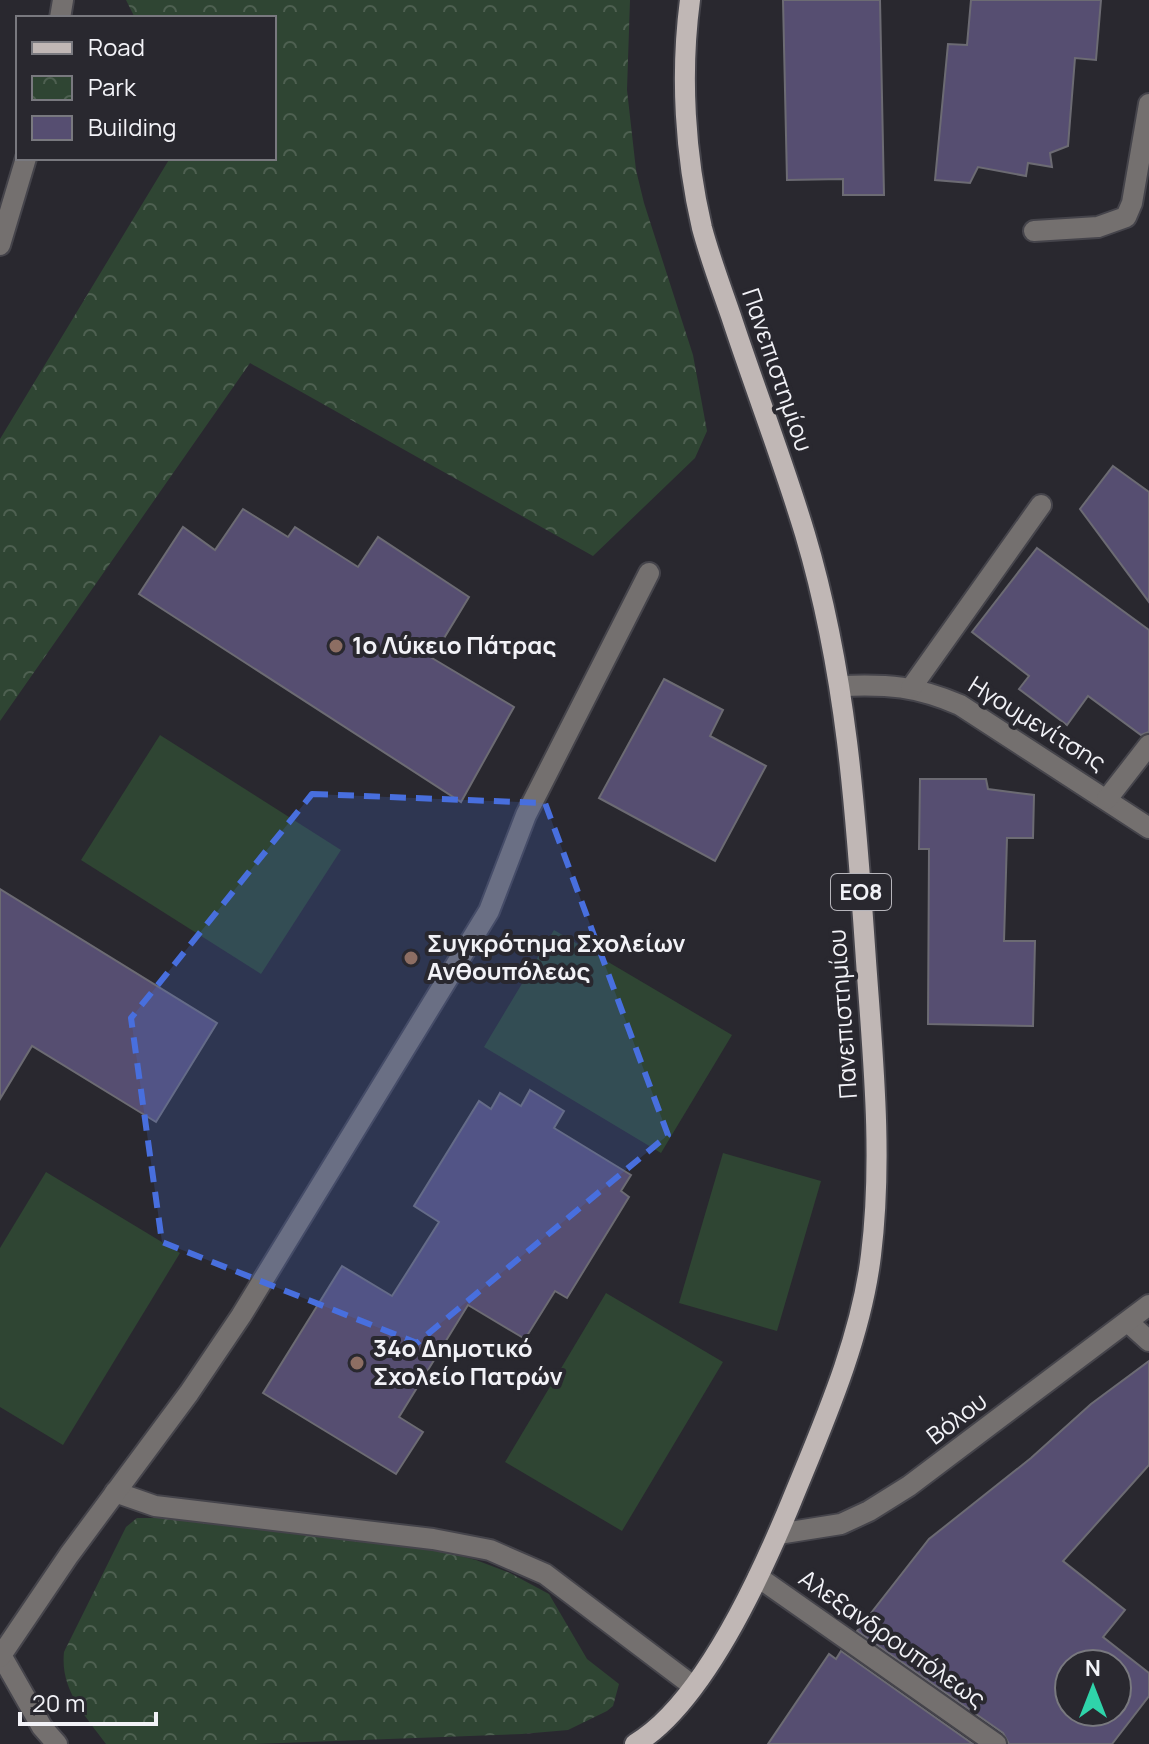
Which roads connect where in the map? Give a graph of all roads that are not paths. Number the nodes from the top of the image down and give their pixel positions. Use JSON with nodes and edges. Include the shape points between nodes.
{"nodes":[{"id":1,"x":690,"y":0,"type":"edge"},
{"id":2,"x":1149,"y":104,"type":"edge"},
{"id":3,"x":25,"y":160,"type":"edge"},
{"id":4,"x":1034,"y":231,"type":"dead end"},
{"id":5,"x":0,"y":245,"type":"edge"},
{"id":6,"x":1041,"y":505,"type":"dead end"},
{"id":7,"x":649,"y":573,"type":"dead end"},
{"id":8,"x":841,"y":686,"type":"junction"},
{"id":9,"x":911,"y":688,"type":"junction"},
{"id":10,"x":1149,"y":745,"type":"edge"},
{"id":11,"x":1107,"y":799,"type":"junction"},
{"id":12,"x":1149,"y":828,"type":"edge"},
{"id":13,"x":1149,"y":1305,"type":"edge"},
{"id":14,"x":1128,"y":1322,"type":"junction"},
{"id":15,"x":1149,"y":1341,"type":"edge"},
{"id":16,"x":115,"y":1492,"type":"junction"},
{"id":17,"x":778,"y":1534,"type":"junction"},
{"id":18,"x":758,"y":1577,"type":"junction"},
{"id":19,"x":0,"y":1656,"type":"edge"},
{"id":20,"x":693,"y":1686,"type":"junction"},
{"id":21,"x":57,"y":1744,"type":"edge"},
{"id":22,"x":635,"y":1744,"type":"edge"},
{"id":23,"x":996,"y":1744,"type":"edge"}],
"edges":[{"from":1,"to":8,"type":"main road","name":"Πανεπιστημίου","number":"ΕΟ8","via":[[684,92],[702,228],[805,534]]},
{"from":2,"to":4,"type":"street","via":[[1126,217],[1098,227]]},
{"from":3,"to":5,"type":"street"},
{"from":6,"to":9,"type":"street"},
{"from":7,"to":16,"type":"street","via":[[526,815],[489,911],[241,1316]]},
{"from":8,"to":9,"type":"street","name":"Ηγουμενίτσης"},
{"from":8,"to":17,"type":"main road","name":"Πανεπιστημίου","number":"ΕΟ8","via":[[870,1018],[876,1153],[873,1241],[853,1337]]},
{"from":9,"to":11,"type":"street","name":"Ηγουμενίτσης","via":[[960,705]]},
{"from":10,"to":11,"type":"street"},
{"from":11,"to":12,"type":"street","name":"Ηγουμενίτσης"},
{"from":13,"to":14,"type":"street","name":"Βόλου"},
{"from":14,"to":15,"type":"street"},
{"from":14,"to":17,"type":"street","name":"Βόλου","via":[[882,1503],[841,1524]]},
{"from":16,"to":19,"type":"street"},
{"from":16,"to":20,"type":"street","via":[[155,1506],[490,1550],[545,1574]]},
{"from":17,"to":18,"type":"main road","name":"Πανεπιστημίου","number":"ΕΟ8"},
{"from":18,"to":20,"type":"main road","name":"Πανεπιστημίου","number":"ΕΟ8"},
{"from":18,"to":23,"type":"street","name":"Αλεξανδρουπόλεως"},
{"from":19,"to":21,"type":"street"},
{"from":20,"to":22,"type":"main road","name":"Πανεπιστημίου","number":"ΕΟ8","via":[[665,1721]]}]}
